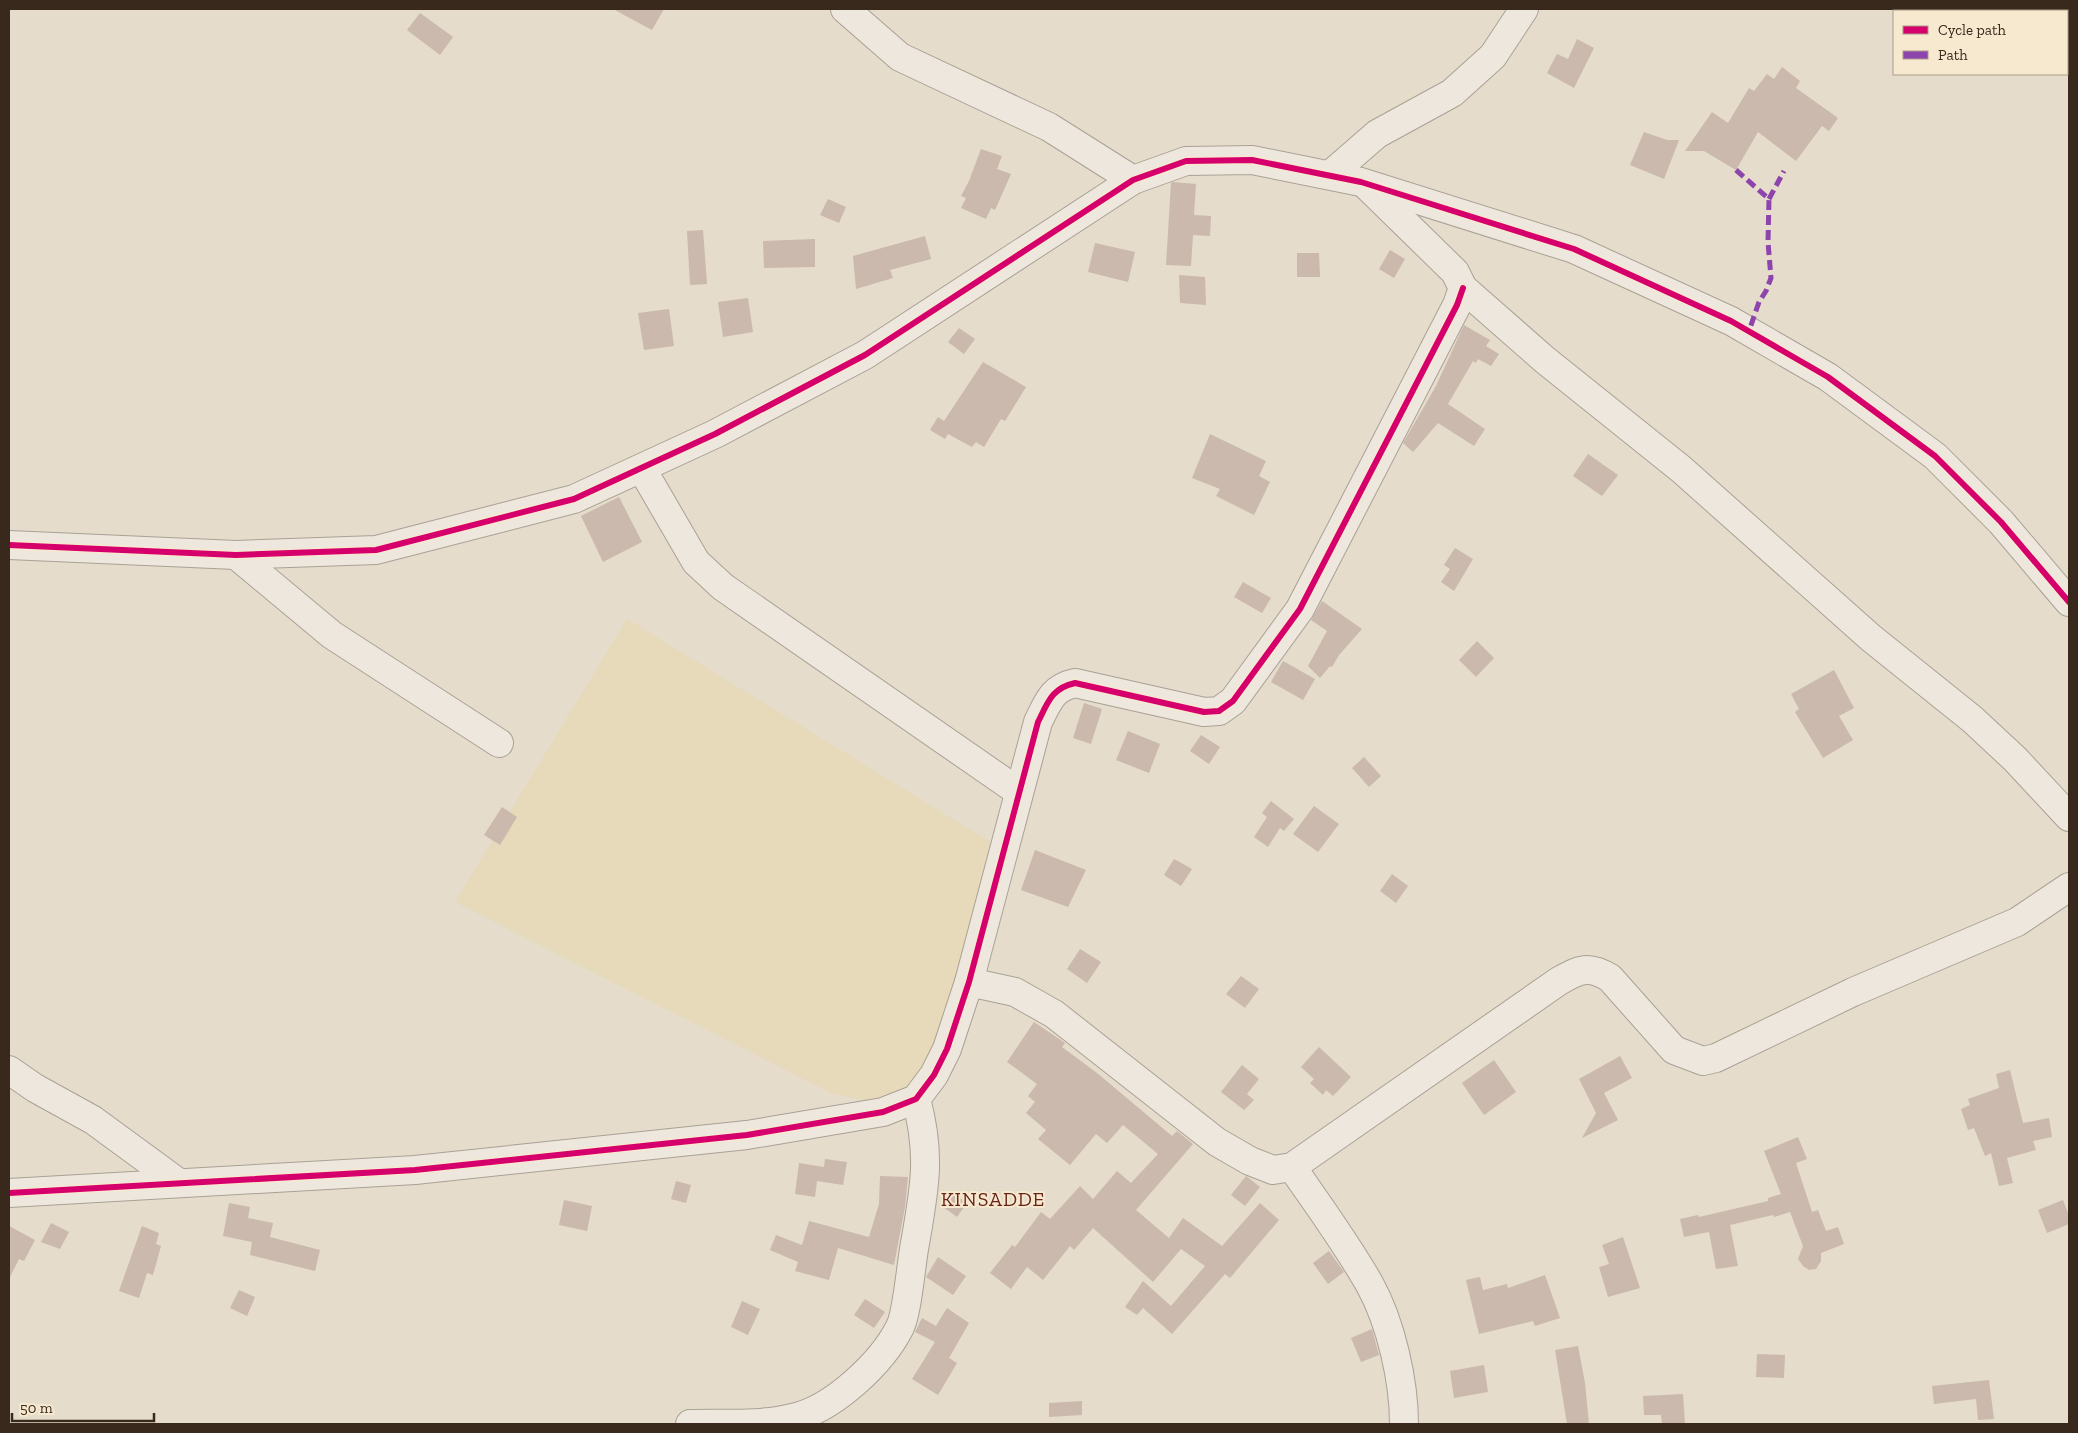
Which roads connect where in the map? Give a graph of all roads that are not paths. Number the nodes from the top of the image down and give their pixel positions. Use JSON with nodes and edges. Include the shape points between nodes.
{"nodes":[{"id":1,"x":845,"y":9,"type":"edge"},
{"id":2,"x":1524,"y":9,"type":"edge"},
{"id":3,"x":1330,"y":174,"type":"junction"},
{"id":4,"x":1133,"y":180,"type":"junction"},
{"id":5,"x":1361,"y":182,"type":"junction"},
{"id":6,"x":1463,"y":288,"type":"junction"},
{"id":7,"x":642,"y":469,"type":"junction"},
{"id":8,"x":9,"y":545,"type":"edge"},
{"id":9,"x":236,"y":555,"type":"junction"},
{"id":10,"x":2069,"y":602,"type":"edge"},
{"id":11,"x":499,"y":743,"type":"dead end"},
{"id":12,"x":1020,"y":792,"type":"junction"},
{"id":13,"x":2069,"y":818,"type":"edge"},
{"id":14,"x":2069,"y":887,"type":"edge"},
{"id":15,"x":970,"y":982,"type":"junction"},
{"id":16,"x":9,"y":1070,"type":"edge"},
{"id":17,"x":916,"y":1099,"type":"junction"},
{"id":18,"x":1292,"y":1167,"type":"junction"},
{"id":19,"x":179,"y":1183,"type":"junction"},
{"id":20,"x":9,"y":1193,"type":"edge"},
{"id":21,"x":690,"y":1424,"type":"edge"},
{"id":22,"x":1404,"y":1424,"type":"edge"}],
"edges":[{"from":1,"to":4,"type":"street","via":[[900,57],[1049,127]]},
{"from":2,"to":3,"type":"street","via":[[1493,56],[1452,94],[1377,134]]},
{"from":3,"to":4,"type":"street","via":[[1252,160],[1186,161]]},
{"from":3,"to":5,"type":"street"},
{"from":4,"to":7,"type":"street","via":[[865,355]]},
{"from":5,"to":6,"type":"street","via":[[1437,253],[1455,272]]},
{"from":5,"to":10,"type":"street","via":[[1574,249],[1731,321],[1828,377],[1935,456],[2002,522]]},
{"from":6,"to":12,"type":"street","via":[[1300,609],[1233,701],[1219,711],[1204,712],[1076,684],[1061,686],[1049,700],[1038,722]]},
{"from":6,"to":13,"type":"street","via":[[1545,360],[1681,469],[1871,638],[1972,719],[2015,759]]},
{"from":7,"to":9,"type":"street","via":[[574,499],[376,550]]},
{"from":7,"to":12,"type":"street","via":[[696,562],[723,587]]},
{"from":8,"to":9,"type":"street"},
{"from":9,"to":11,"type":"street","via":[[332,635]]},
{"from":12,"to":15,"type":"street"},
{"from":14,"to":18,"type":"street","via":[[2017,922],[1853,992],[1704,1061],[1674,1050],[1610,978],[1598,971],[1581,969],[1559,981]]},
{"from":15,"to":17,"type":"street","via":[[948,1049]]},
{"from":15,"to":18,"type":"street","via":[[1015,992],[1054,1014],[1217,1142],[1250,1161],[1273,1170]]},
{"from":16,"to":19,"type":"street","via":[[93,1120]]},
{"from":17,"to":19,"type":"street","via":[[883,1112],[747,1136],[415,1170]]},
{"from":17,"to":21,"type":"street","via":[[925,1130],[927,1179],[900,1326],[878,1359],[846,1390],[795,1418]]},
{"from":18,"to":22,"type":"street","via":[[1370,1286],[1392,1339]]},
{"from":19,"to":20,"type":"street"}]}
